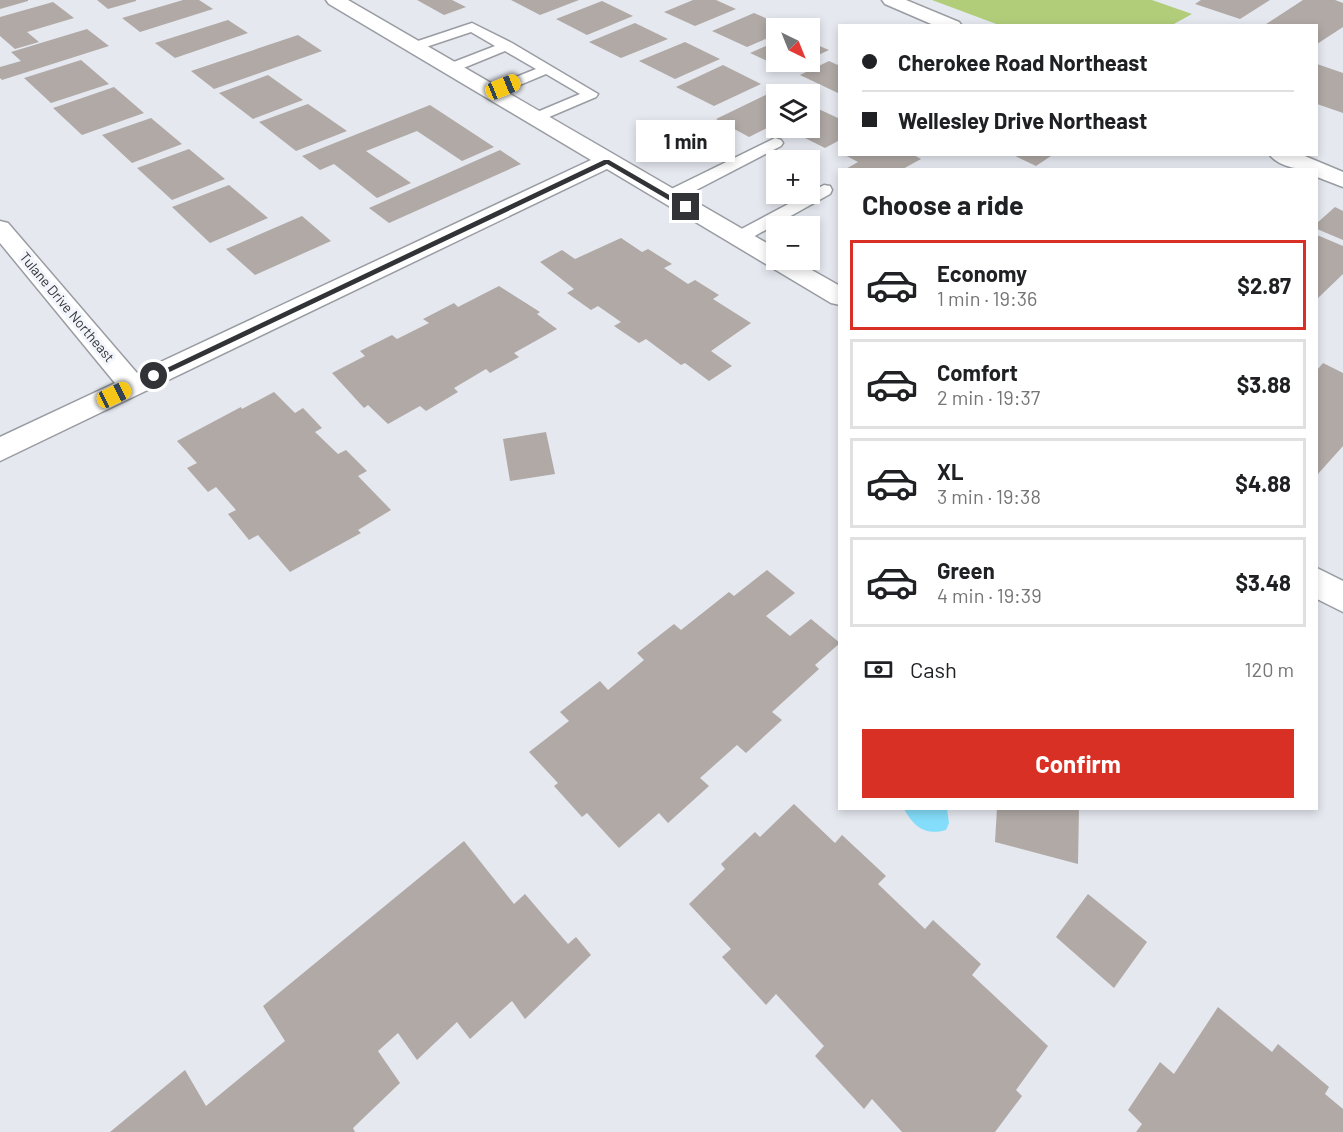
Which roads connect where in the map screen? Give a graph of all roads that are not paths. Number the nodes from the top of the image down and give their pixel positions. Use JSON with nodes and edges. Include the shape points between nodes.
{"nodes":[{"id":1,"x":335,"y":0,"type":"edge"},
{"id":2,"x":891,"y":0,"type":"edge"},
{"id":3,"x":948,"y":24,"type":"edge"},
{"id":4,"x":507,"y":46,"type":"junction"},
{"id":5,"x":414,"y":47,"type":"junction"},
{"id":6,"x":451,"y":68,"type":"junction"},
{"id":7,"x":547,"y":69,"type":"junction"},
{"id":8,"x":491,"y":92,"type":"junction"},
{"id":9,"x":535,"y":118,"type":"junction"},
{"id":10,"x":775,"y":143,"type":"dead end"},
{"id":11,"x":1285,"y":156,"type":"edge"},
{"id":12,"x":607,"y":161,"type":"junction"},
{"id":13,"x":1314,"y":168,"type":"edge"},
{"id":14,"x":1318,"y":170,"type":"edge"},
{"id":15,"x":1343,"y":180,"type":"edge"},
{"id":16,"x":824,"y":190,"type":"dead end"},
{"id":17,"x":669,"y":197,"type":"junction"},
{"id":18,"x":0,"y":228,"type":"edge"},
{"id":19,"x":738,"y":238,"type":"junction"},
{"id":20,"x":838,"y":296,"type":"edge"},
{"id":21,"x":133,"y":386,"type":"junction"},
{"id":22,"x":0,"y":450,"type":"edge"},
{"id":23,"x":1318,"y":583,"type":"edge"},
{"id":24,"x":1343,"y":598,"type":"edge"}],
"edges":[{"from":1,"to":5,"type":"street"},
{"from":2,"to":3,"type":"street"},
{"from":4,"to":5,"type":"lane","via":[[472,27]]},
{"from":4,"to":6,"type":"lane"},
{"from":4,"to":7,"type":"lane"},
{"from":5,"to":6,"type":"street"},
{"from":6,"to":8,"type":"street"},
{"from":7,"to":8,"type":"lane"},
{"from":7,"to":9,"type":"lane","via":[[591,94]]},
{"from":8,"to":9,"type":"street"},
{"from":9,"to":12,"type":"street"},
{"from":10,"to":17,"type":"lane"},
{"from":11,"to":13,"type":"street"},
{"from":12,"to":17,"type":"street"},
{"from":12,"to":21,"type":"street"},
{"from":14,"to":15,"type":"street"},
{"from":16,"to":19,"type":"lane"},
{"from":17,"to":19,"type":"street"},
{"from":18,"to":21,"type":"street","name":"Tulane Drive Northeast"},
{"from":19,"to":20,"type":"street"},
{"from":21,"to":22,"type":"street"},
{"from":23,"to":24,"type":"street"}]}
